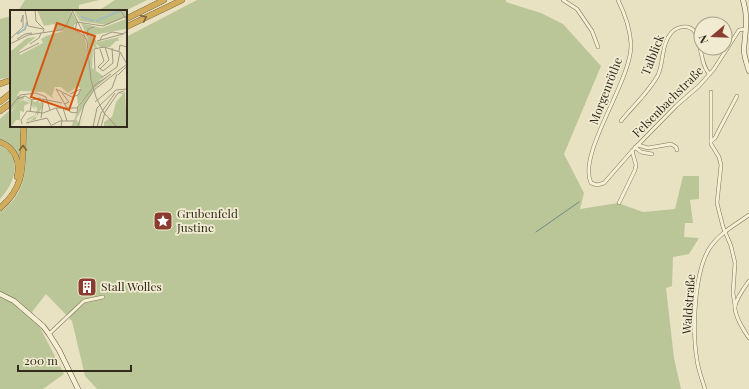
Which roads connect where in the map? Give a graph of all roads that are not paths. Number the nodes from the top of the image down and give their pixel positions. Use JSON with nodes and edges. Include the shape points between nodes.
{"nodes":[{"id":1,"x":164,"y":0,"type":"edge"},
{"id":2,"x":182,"y":0,"type":"edge"},
{"id":3,"x":562,"y":0,"type":"edge"},
{"id":4,"x":618,"y":0,"type":"edge"},
{"id":5,"x":743,"y":0,"type":"edge"},
{"id":6,"x":127,"y":18,"type":"edge"},
{"id":7,"x":127,"y":27,"type":"edge"},
{"id":8,"x":748,"y":28,"type":"edge"},
{"id":9,"x":598,"y":47,"type":"dead end"},
{"id":10,"x":748,"y":62,"type":"edge"},
{"id":11,"x":749,"y":71,"type":"edge"},
{"id":12,"x":710,"y":74,"type":"junction"},
{"id":13,"x":10,"y":80,"type":"edge"},
{"id":14,"x":0,"y":84,"type":"edge"},
{"id":15,"x":711,"y":92,"type":"dead end"},
{"id":16,"x":10,"y":94,"type":"edge"},
{"id":17,"x":736,"y":96,"type":"dead end"},
{"id":18,"x":0,"y":102,"type":"edge"},
{"id":19,"x":10,"y":104,"type":"edge"},
{"id":20,"x":0,"y":111,"type":"edge"},
{"id":21,"x":620,"y":121,"type":"dead end"},
{"id":22,"x":24,"y":127,"type":"edge"},
{"id":23,"x":711,"y":141,"type":"junction"},
{"id":24,"x":0,"y":142,"type":"edge"},
{"id":25,"x":637,"y":146,"type":"junction"},
{"id":26,"x":677,"y":150,"type":"dead end"},
{"id":27,"x":632,"y":151,"type":"junction"},
{"id":28,"x":652,"y":154,"type":"dead end"},
{"id":29,"x":597,"y":185,"type":"joint"},
{"id":30,"x":0,"y":203,"type":"edge"},
{"id":31,"x":619,"y":203,"type":"dead end"},
{"id":32,"x":0,"y":208,"type":"edge"},
{"id":33,"x":749,"y":215,"type":"edge"},
{"id":34,"x":725,"y":232,"type":"junction"},
{"id":35,"x":749,"y":281,"type":"edge"},
{"id":36,"x":0,"y":294,"type":"edge"},
{"id":37,"x":103,"y":297,"type":"dead end"},
{"id":38,"x":735,"y":306,"type":"junction"},
{"id":39,"x":50,"y":334,"type":"junction"},
{"id":40,"x":749,"y":338,"type":"edge"},
{"id":41,"x":78,"y":389,"type":"edge"},
{"id":42,"x":705,"y":389,"type":"edge"}],
"edges":[{"from":1,"to":6,"type":"highway"},
{"from":7,"to":2,"type":"highway","one_way":true},
{"from":3,"to":9,"type":"street","via":[[577,9],[592,31]]},
{"from":4,"to":29,"type":"street","name":"Morgenröthe","via":[[627,22],[631,45],[624,77],[592,153],[588,176],[591,183]]},
{"from":5,"to":8,"type":"main road","via":[[747,11]]},
{"from":8,"to":10,"type":"main road","via":[[744,50]]},
{"from":8,"to":12,"type":"street","name":"Felsenbachstraße","via":[[739,30]]},
{"from":10,"to":11,"type":"main road"},
{"from":12,"to":21,"type":"street","name":"Talblick","via":[[707,72],[693,29],[677,29],[667,40],[658,74]]},
{"from":12,"to":25,"type":"street","name":"Felsenbachstraße"},
{"from":13,"to":14,"type":"highway"},
{"from":15,"to":23,"type":"street"},
{"from":16,"to":18,"type":"highway"},
{"from":17,"to":23,"type":"street","via":[[715,138]]},
{"from":19,"to":20,"type":"highway"},
{"from":32,"to":22,"type":"highway","one_way":true,"via":[[13,194],[21,176]]},
{"from":23,"to":34,"type":"street","via":[[721,165],[717,203]]},
{"from":24,"to":30,"type":"highway","via":[[12,151],[18,168],[13,187]]},
{"from":25,"to":26,"type":"street","via":[[648,148],[671,144]]},
{"from":25,"to":27,"type":"street","name":"Felsenbachstraße"},
{"from":25,"to":28,"type":"street","via":[[641,152]]},
{"from":27,"to":29,"type":"street","name":"Felsenbachstraße","via":[[604,184]]},
{"from":27,"to":31,"type":"street","via":[[635,170]]},
{"from":33,"to":34,"type":"street","name":"Waldstraße"},
{"from":34,"to":38,"type":"street","via":[[735,263]]},
{"from":34,"to":42,"type":"street","name":"Waldstraße","via":[[715,240],[703,260],[696,293],[696,352]]},
{"from":35,"to":38,"type":"street"},
{"from":36,"to":39,"type":"main road","via":[[14,301]]},
{"from":37,"to":39,"type":"street","via":[[84,301]]},
{"from":38,"to":40,"type":"street","via":[[739,321]]},
{"from":39,"to":41,"type":"main road"}]}
